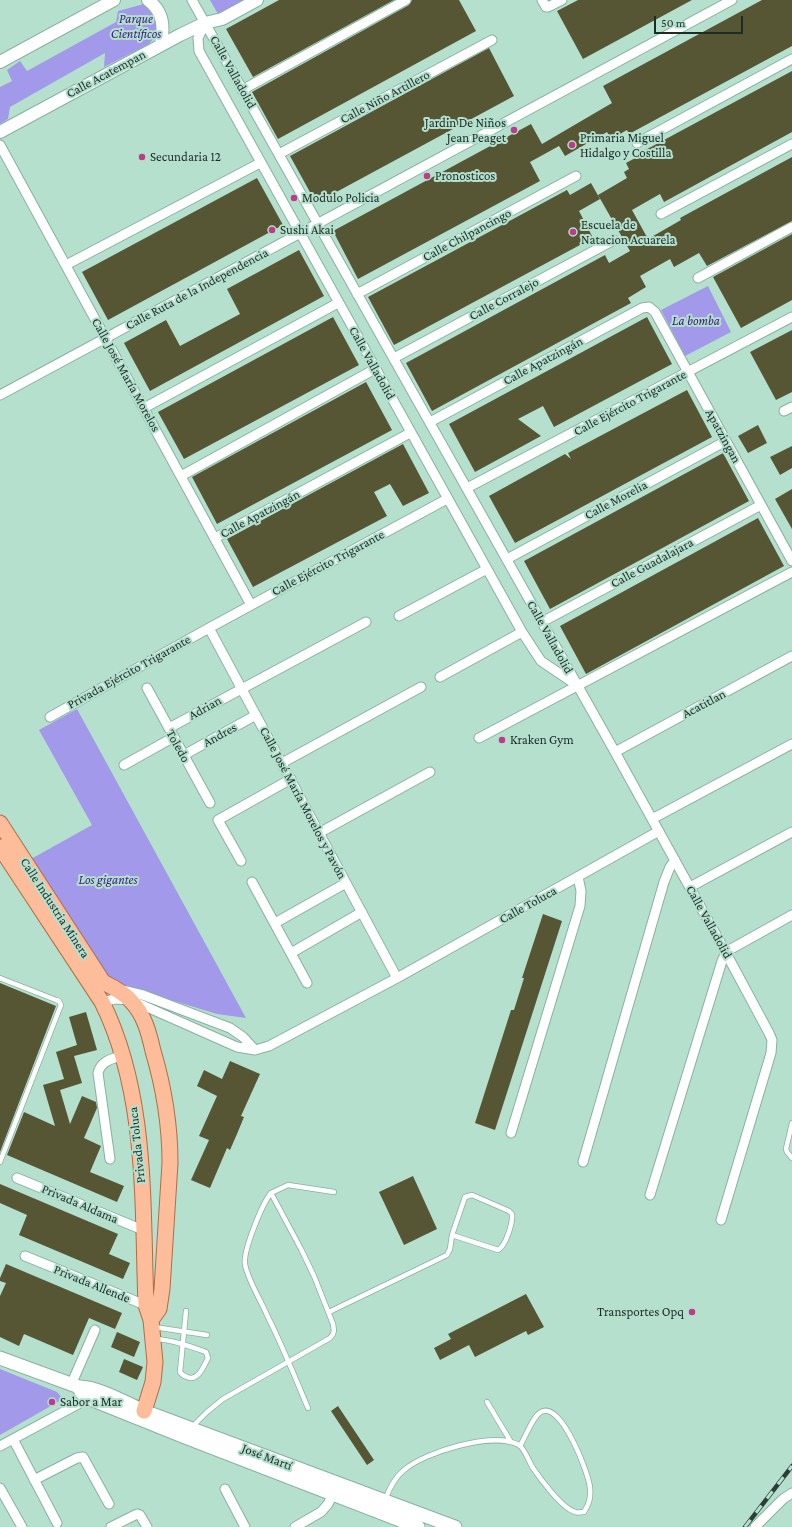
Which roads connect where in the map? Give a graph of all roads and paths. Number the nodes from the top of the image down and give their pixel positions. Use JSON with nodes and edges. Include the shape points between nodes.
{"nodes":[{"id":1,"x":114,"y":0,"type":"edge"},
{"id":2,"x":148,"y":0,"type":"edge"},
{"id":3,"x":192,"y":0,"type":"edge"},
{"id":4,"x":257,"y":0,"type":"edge"},
{"id":5,"x":406,"y":0,"type":"edge"},
{"id":6,"x":562,"y":0,"type":"edge"},
{"id":7,"x":732,"y":0,"type":"edge"},
{"id":8,"x":544,"y":4,"type":"edge"},
{"id":9,"x":205,"y":23,"type":"junction"},
{"id":10,"x":492,"y":40,"type":"dead end"},
{"id":11,"x":161,"y":45,"type":"junction"},
{"id":12,"x":792,"y":59,"type":"edge"},
{"id":13,"x":0,"y":62,"type":"edge"},
{"id":14,"x":242,"y":90,"type":"junction"},
{"id":15,"x":0,"y":132,"type":"edge"},
{"id":16,"x":637,"y":143,"type":"dead end"},
{"id":17,"x":792,"y":144,"type":"edge"},
{"id":18,"x":0,"y":145,"type":"edge"},
{"id":19,"x":279,"y":154,"type":"junction"},
{"id":20,"x":260,"y":163,"type":"junction"},
{"id":21,"x":576,"y":176,"type":"dead end"},
{"id":22,"x":661,"y":214,"type":"dead end"},
{"id":23,"x":318,"y":224,"type":"junction"},
{"id":24,"x":792,"y":227,"type":"edge"},
{"id":25,"x":299,"y":234,"type":"junction"},
{"id":26,"x":614,"y":240,"type":"dead end"},
{"id":27,"x":66,"y":265,"type":"junction"},
{"id":28,"x":698,"y":278,"type":"dead end"},
{"id":29,"x":357,"y":294,"type":"junction"},
{"id":30,"x":338,"y":303,"type":"junction"},
{"id":31,"x":655,"y":312,"type":"joint"},
{"id":32,"x":792,"y":317,"type":"edge"},
{"id":33,"x":106,"y":338,"type":"junction"},
{"id":34,"x":394,"y":358,"type":"junction"},
{"id":35,"x":374,"y":369,"type":"junction"},
{"id":36,"x":688,"y":372,"type":"junction"},
{"id":37,"x":0,"y":395,"type":"edge"},
{"id":38,"x":144,"y":408,"type":"junction"},
{"id":39,"x":430,"y":422,"type":"junction"},
{"id":40,"x":410,"y":433,"type":"junction"},
{"id":41,"x":726,"y":441,"type":"junction"},
{"id":42,"x":181,"y":476,"type":"junction"},
{"id":43,"x":467,"y":488,"type":"junction"},
{"id":44,"x":448,"y":499,"type":"junction"},
{"id":45,"x":761,"y":504,"type":"junction"},
{"id":46,"x":215,"y":538,"type":"junction"},
{"id":47,"x":507,"y":559,"type":"junction"},
{"id":48,"x":792,"y":561,"type":"edge"},
{"id":49,"x":487,"y":569,"type":"junction"},
{"id":50,"x":792,"y":572,"type":"edge"},
{"id":51,"x":251,"y":605,"type":"junction"},
{"id":52,"x":399,"y":616,"type":"dead end"},
{"id":53,"x":366,"y":622,"type":"dead end"},
{"id":54,"x":542,"y":622,"type":"junction"},
{"id":55,"x":209,"y":628,"type":"junction"},
{"id":56,"x":522,"y":632,"type":"junction"},
{"id":57,"x":792,"y":656,"type":"edge"},
{"id":58,"x":440,"y":677,"type":"dead end"},
{"id":59,"x":578,"y":686,"type":"junction"},
{"id":60,"x":421,"y":687,"type":"dead end"},
{"id":61,"x":147,"y":688,"type":"dead end"},
{"id":62,"x":242,"y":688,"type":"junction"},
{"id":63,"x":256,"y":715,"type":"junction"},
{"id":64,"x":50,"y":717,"type":"dead end"},
{"id":65,"x":169,"y":728,"type":"junction"},
{"id":66,"x":174,"y":737,"type":"junction"},
{"id":67,"x":480,"y":738,"type":"dead end"},
{"id":68,"x":792,"y":744,"type":"edge"},
{"id":69,"x":615,"y":752,"type":"junction"},
{"id":70,"x":184,"y":755,"type":"junction"},
{"id":71,"x":282,"y":763,"type":"junction"},
{"id":72,"x":124,"y":765,"type":"dead end"},
{"id":73,"x":430,"y":772,"type":"dead end"},
{"id":74,"x":291,"y":779,"type":"junction"},
{"id":75,"x":210,"y":803,"type":"dead end"},
{"id":76,"x":652,"y":819,"type":"junction"},
{"id":77,"x":0,"y":823,"type":"edge"},
{"id":78,"x":659,"y":831,"type":"junction"},
{"id":79,"x":792,"y":832,"type":"edge"},
{"id":80,"x":319,"y":833,"type":"junction"},
{"id":81,"x":0,"y":847,"type":"edge"},
{"id":82,"x":675,"y":860,"type":"junction"},
{"id":83,"x":241,"y":861,"type":"dead end"},
{"id":84,"x":578,"y":877,"type":"junction"},
{"id":85,"x":252,"y":882,"type":"dead end"},
{"id":86,"x":346,"y":883,"type":"junction"},
{"id":87,"x":690,"y":887,"type":"junction"},
{"id":88,"x":362,"y":912,"type":"junction"},
{"id":89,"x":792,"y":916,"type":"edge"},
{"id":90,"x":274,"y":923,"type":"junction"},
{"id":91,"x":290,"y":953,"type":"junction"},
{"id":92,"x":726,"y":953,"type":"junction"},
{"id":93,"x":0,"y":978,"type":"edge"},
{"id":94,"x":397,"y":978,"type":"junction"},
{"id":95,"x":307,"y":983,"type":"dead end"},
{"id":96,"x":115,"y":988,"type":"junction"},
{"id":97,"x":99,"y":997,"type":"junction"},
{"id":98,"x":131,"y":1000,"type":"junction"},
{"id":99,"x":255,"y":1050,"type":"junction"},
{"id":100,"x":123,"y":1055,"type":"junction"},
{"id":101,"x":792,"y":1123,"type":"edge"},
{"id":102,"x":511,"y":1133,"type":"dead end"},
{"id":103,"x":792,"y":1158,"type":"edge"},
{"id":104,"x":110,"y":1159,"type":"dead end"},
{"id":105,"x":0,"y":1162,"type":"edge"},
{"id":106,"x":583,"y":1162,"type":"dead end"},
{"id":107,"x":17,"y":1178,"type":"dead end"},
{"id":108,"x":334,"y":1192,"type":"dead end"},
{"id":109,"x":271,"y":1193,"type":"junction"},
{"id":110,"x":650,"y":1195,"type":"dead end"},
{"id":111,"x":721,"y":1220,"type":"dead end"},
{"id":112,"x":143,"y":1230,"type":"junction"},
{"id":113,"x":452,"y":1235,"type":"junction"},
{"id":114,"x":25,"y":1256,"type":"dead end"},
{"id":115,"x":186,"y":1311,"type":"dead end"},
{"id":116,"x":329,"y":1312,"type":"junction"},
{"id":117,"x":152,"y":1320,"type":"junction"},
{"id":118,"x":95,"y":1330,"type":"dead end"},
{"id":119,"x":184,"y":1331,"type":"junction"},
{"id":120,"x":207,"y":1335,"type":"dead end"},
{"id":121,"x":183,"y":1344,"type":"junction"},
{"id":122,"x":0,"y":1358,"type":"edge"},
{"id":123,"x":288,"y":1363,"type":"junction"},
{"id":124,"x":75,"y":1386,"type":"junction"},
{"id":125,"x":94,"y":1395,"type":"junction"},
{"id":126,"x":487,"y":1402,"type":"dead end"},
{"id":127,"x":308,"y":1408,"type":"dead end"},
{"id":128,"x":144,"y":1411,"type":"junction"},
{"id":129,"x":188,"y":1433,"type":"junction"},
{"id":130,"x":13,"y":1439,"type":"junction"},
{"id":131,"x":511,"y":1442,"type":"junction"},
{"id":132,"x":0,"y":1446,"type":"edge"},
{"id":133,"x":520,"y":1446,"type":"junction"},
{"id":134,"x":34,"y":1480,"type":"junction"},
{"id":135,"x":0,"y":1488,"type":"edge"},
{"id":136,"x":225,"y":1489,"type":"dead end"},
{"id":137,"x":335,"y":1490,"type":"junction"},
{"id":138,"x":792,"y":1493,"type":"edge"},
{"id":139,"x":109,"y":1504,"type":"dead end"},
{"id":140,"x":382,"y":1507,"type":"junction"},
{"id":141,"x":57,"y":1524,"type":"dead end"},
{"id":142,"x":22,"y":1527,"type":"edge"},
{"id":143,"x":111,"y":1527,"type":"edge"},
{"id":144,"x":147,"y":1527,"type":"edge"},
{"id":145,"x":245,"y":1527,"type":"edge"},
{"id":146,"x":295,"y":1527,"type":"edge"},
{"id":147,"x":418,"y":1527,"type":"edge"},
{"id":148,"x":455,"y":1527,"type":"edge"},
{"id":149,"x":755,"y":1527,"type":"edge"}],
"edges":[{"from":1,"to":13,"type":"street"},
{"from":2,"to":11,"type":"street","via":[[158,10],[162,19]]},
{"from":3,"to":9,"type":"street","name":"Calle Valladolid"},
{"from":4,"to":9,"type":"street","name":"Calle Acatempan","via":[[222,19]]},
{"from":5,"to":14,"type":"street"},
{"from":6,"to":8,"type":"street"},
{"from":7,"to":23,"type":"street","name":"Calle Ruta de la Independencia"},
{"from":9,"to":11,"type":"street","name":"Calle Acatempan"},
{"from":9,"to":14,"type":"street","name":"Calle Valladolid"},
{"from":9,"to":20,"type":"street","name":"Calle Valladolid","via":[[198,38],[199,51]]},
{"from":10,"to":19,"type":"street","name":"Calle Niño Artillero"},
{"from":11,"to":15,"type":"street","name":"Calle Acatempan"},
{"from":12,"to":16,"type":"street"},
{"from":14,"to":19,"type":"street","name":"Calle Valladolid"},
{"from":17,"to":22,"type":"street"},
{"from":18,"to":27,"type":"street","name":"Calle José María Morelos"},
{"from":19,"to":23,"type":"street","name":"Calle Valladolid"},
{"from":20,"to":25,"type":"street","name":"Calle Valladolid"},
{"from":20,"to":27,"type":"street"},
{"from":21,"to":29,"type":"street","name":"Calle Chilpancingo"},
{"from":23,"to":25,"type":"street","name":"Calle Ruta de la Independencia"},
{"from":23,"to":29,"type":"street","name":"Calle Valladolid"},
{"from":24,"to":28,"type":"street"},
{"from":25,"to":30,"type":"street","name":"Calle Valladolid"},
{"from":25,"to":33,"type":"street","name":"Calle Ruta de la Independencia"},
{"from":26,"to":34,"type":"street","name":"Calle Corralejo"},
{"from":27,"to":33,"type":"street","name":"Calle José María Morelos"},
{"from":29,"to":34,"type":"street","name":"Calle Valladolid"},
{"from":30,"to":35,"type":"street","name":"Calle Valladolid"},
{"from":30,"to":38,"type":"street"},
{"from":31,"to":36,"type":"street","name":"Apatzingan"},
{"from":31,"to":39,"type":"street","name":"Calle Apatzingán","via":[[649,307],[642,308]]},
{"from":32,"to":36,"type":"street","name":"Calle Ejército Trigarante"},
{"from":33,"to":37,"type":"street","name":"Calle Ruta de la Independencia"},
{"from":33,"to":38,"type":"street","name":"Calle José María Morelos"},
{"from":34,"to":39,"type":"street","name":"Calle Valladolid"},
{"from":35,"to":40,"type":"street","name":"Calle Valladolid"},
{"from":35,"to":42,"type":"street"},
{"from":36,"to":41,"type":"street","name":"Apatzingan"},
{"from":36,"to":43,"type":"street","name":"Calle Ejército Trigarante"},
{"from":38,"to":42,"type":"street","name":"Calle José María Morelos"},
{"from":39,"to":43,"type":"street","name":"Calle Valladolid"},
{"from":40,"to":44,"type":"street","name":"Calle Valladolid"},
{"from":40,"to":46,"type":"street","name":"Calle Apatzingán"},
{"from":41,"to":45,"type":"street","name":"Apatzingan"},
{"from":41,"to":47,"type":"street","name":"Calle Morelia"},
{"from":42,"to":46,"type":"street","name":"Calle José María Morelos"},
{"from":43,"to":47,"type":"street","name":"Calle Valladolid"},
{"from":44,"to":49,"type":"street","name":"Calle Valladolid"},
{"from":44,"to":51,"type":"street","name":"Calle Ejército Trigarante"},
{"from":45,"to":48,"type":"street","name":"Apatzingan"},
{"from":45,"to":54,"type":"street","name":"Calle Guadalajara"},
{"from":46,"to":51,"type":"street","name":"Calle José María Morelos"},
{"from":47,"to":54,"type":"street","name":"Calle Valladolid"},
{"from":49,"to":52,"type":"street"},
{"from":49,"to":56,"type":"street","name":"Calle Valladolid"},
{"from":50,"to":59,"type":"street"},
{"from":51,"to":55,"type":"street","name":"Calle Ejército Trigarante"},
{"from":53,"to":62,"type":"street","name":"Adrian"},
{"from":54,"to":59,"type":"street","name":"Calle Valladolid"},
{"from":55,"to":62,"type":"street","name":"Calle José María Morelos y Pavón"},
{"from":55,"to":64,"type":"street","name":"Privada Ejército Trigarante"},
{"from":56,"to":58,"type":"street"},
{"from":56,"to":59,"type":"street","name":"Calle Valladolid","via":[[542,661]]},
{"from":57,"to":69,"type":"street","name":"Acatitlan"},
{"from":59,"to":67,"type":"street"},
{"from":59,"to":69,"type":"street","name":"Calle Valladolid"},
{"from":60,"to":71,"type":"street"},
{"from":61,"to":65,"type":"street","name":"Toledo"},
{"from":62,"to":63,"type":"street","name":"Calle José María Morelos y Pavón"},
{"from":62,"to":65,"type":"street","name":"Adrian"},
{"from":63,"to":70,"type":"street","name":"Andres"},
{"from":63,"to":71,"type":"street","name":"Calle José María Morelos y Pavón"},
{"from":65,"to":66,"type":"street","name":"Toledo"},
{"from":66,"to":70,"type":"street","name":"Toledo"},
{"from":66,"to":72,"type":"street"},
{"from":68,"to":76,"type":"street"},
{"from":69,"to":76,"type":"street","name":"Calle Valladolid"},
{"from":70,"to":75,"type":"street","name":"Toledo"},
{"from":71,"to":74,"type":"street","name":"Calle José María Morelos y Pavón"},
{"from":73,"to":80,"type":"street"},
{"from":74,"to":80,"type":"street","name":"Calle José María Morelos y Pavón"},
{"from":74,"to":83,"type":"street","via":[[218,820]]},
{"from":76,"to":78,"type":"street","name":"Calle Valladolid"},
{"from":77,"to":96,"type":"main road","name":"Calle Industria Minera","via":[[103,982]]},
{"from":78,"to":82,"type":"street","name":"Calle Valladolid"},
{"from":78,"to":84,"type":"street","name":"Calle Toluca"},
{"from":79,"to":87,"type":"street"},
{"from":80,"to":86,"type":"street","name":"Calle José María Morelos y Pavón"},
{"from":81,"to":97,"type":"main road","name":"Calle Industria Minera"},
{"from":82,"to":87,"type":"street","name":"Calle Valladolid"},
{"from":82,"to":106,"type":"street","via":[[664,882]]},
{"from":84,"to":94,"type":"street","name":"Calle Toluca"},
{"from":84,"to":102,"type":"street","via":[[581,891],[580,906]]},
{"from":85,"to":90,"type":"street"},
{"from":86,"to":88,"type":"street","name":"Calle José María Morelos y Pavón"},
{"from":86,"to":90,"type":"street"},
{"from":87,"to":92,"type":"street","name":"Calle Valladolid"},
{"from":88,"to":91,"type":"street"},
{"from":88,"to":94,"type":"street","name":"Calle José María Morelos y Pavón"},
{"from":89,"to":92,"type":"street"},
{"from":90,"to":91,"type":"street"},
{"from":91,"to":95,"type":"street"},
{"from":92,"to":110,"type":"street"},
{"from":92,"to":111,"type":"street","name":"Calle Valladolid","via":[[772,1040],[771,1053]]},
{"from":93,"to":105,"type":"lane","via":[[56,1000],[61,1005]]},
{"from":94,"to":99,"type":"street","name":"Privada Toluca","via":[[278,1042]]},
{"from":96,"to":97,"type":"street","via":[[103,989]]},
{"from":96,"to":98,"type":"main road","name":"Privada Toluca"},
{"from":96,"to":99,"type":"street","via":[[143,995],[230,1028]]},
{"from":97,"to":98,"type":"street","name":"Privada Toluca"},
{"from":97,"to":100,"type":"main road","name":"Privada Toluca","via":[[114,1027]]},
{"from":98,"to":99,"type":"street","name":"Privada Toluca","via":[[225,1043]]},
{"from":98,"to":117,"type":"main road","name":"Privada Toluca","via":[[140,1012],[149,1034],[160,1078],[170,1150],[162,1289]]},
{"from":100,"to":104,"type":"street","via":[[104,1062],[98,1073]]},
{"from":100,"to":112,"type":"main road","name":"Privada Toluca","via":[[132,1095],[139,1147]]},
{"from":101,"to":103,"type":"lane","via":[[786,1149]]},
{"from":107,"to":112,"type":"street","name":"Privada Aldama"},
{"from":108,"to":109,"type":"lane","via":[[288,1185]]},
{"from":109,"to":116,"type":"lane","via":[[301,1249]]},
{"from":109,"to":123,"type":"lane","via":[[264,1203],[246,1251],[245,1263]]},
{"from":112,"to":117,"type":"main road","name":"Privada Toluca"},
{"from":113,"to":113,"type":"lane","via":[[462,1200],[468,1196],[472,1195],[512,1214],[512,1223],[498,1250]]},
{"from":113,"to":116,"type":"lane","via":[[447,1255]]},
{"from":114,"to":117,"type":"street","name":"Privada Allende"},
{"from":115,"to":119,"type":"lane"},
{"from":116,"to":123,"type":"lane","via":[[333,1335]]},
{"from":117,"to":119,"type":"lane"},
{"from":117,"to":121,"type":"lane","via":[[167,1340]]},
{"from":117,"to":128,"type":"main road","name":"Privada Toluca","via":[[154,1373]]},
{"from":118,"to":124,"type":"street"},
{"from":119,"to":120,"type":"lane"},
{"from":119,"to":121,"type":"lane"},
{"from":121,"to":121,"type":"lane","via":[[180,1372],[183,1376],[193,1378],[208,1356],[206,1352]]},
{"from":122,"to":124,"type":"main road"},
{"from":123,"to":127,"type":"lane"},
{"from":123,"to":129,"type":"lane","via":[[214,1405]]},
{"from":124,"to":125,"type":"main road","name":"José Martí","via":[[81,1392]]},
{"from":125,"to":128,"type":"main road","name":"José Martí"},
{"from":125,"to":129,"type":"main road","name":"José Martí"},
{"from":125,"to":130,"type":"street"},
{"from":126,"to":131,"type":"lane"},
{"from":128,"to":129,"type":"main road","name":"José Martí"},
{"from":129,"to":137,"type":"main road","name":"José Martí"},
{"from":130,"to":132,"type":"street"},
{"from":130,"to":134,"type":"street"},
{"from":131,"to":133,"type":"lane"},
{"from":131,"to":140,"type":"lane","via":[[471,1442],[451,1447],[415,1463],[393,1481]]},
{"from":133,"to":133,"type":"lane","via":[[564,1505],[575,1512],[584,1512],[590,1502],[590,1487],[578,1450],[563,1422],[553,1412],[541,1412]]},
{"from":134,"to":139,"type":"street","via":[[83,1457]]},
{"from":134,"to":141,"type":"street"},
{"from":135,"to":142,"type":"street"},
{"from":136,"to":145,"type":"street"},
{"from":137,"to":140,"type":"main road","name":"José Martí"},
{"from":137,"to":146,"type":"street","via":[[321,1512]]},
{"from":138,"to":149,"type":"street"},
{"from":140,"to":147,"type":"main road","name":"José Martí"},
{"from":140,"to":148,"type":"main road","name":"José Martí"},
{"from":143,"to":144,"type":"street","via":[[137,1514]]}]}
